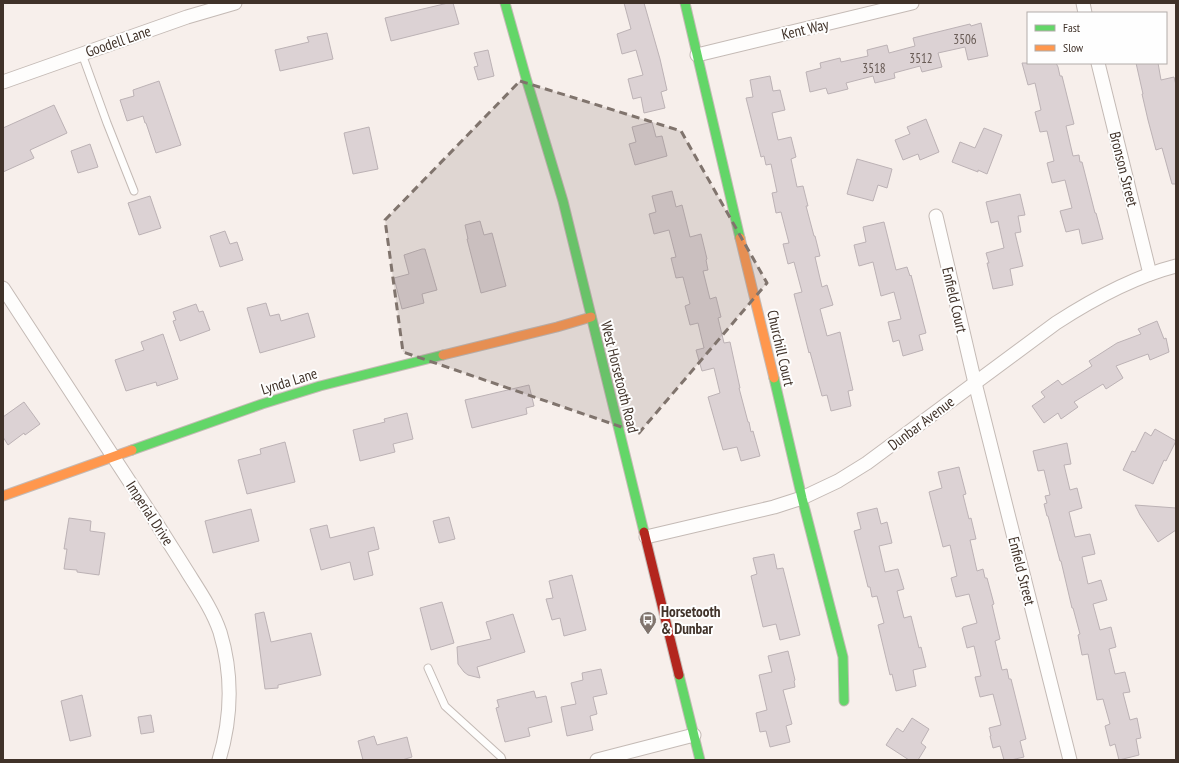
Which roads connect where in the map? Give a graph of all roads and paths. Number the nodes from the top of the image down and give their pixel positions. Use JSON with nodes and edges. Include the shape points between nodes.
{"nodes":[{"id":1,"x":235,"y":3,"type":"edge"},
{"id":2,"x":505,"y":3,"type":"edge"},
{"id":3,"x":684,"y":3,"type":"edge"},
{"id":4,"x":912,"y":3,"type":"edge"},
{"id":5,"x":880,"y":7,"type":"edge"},
{"id":6,"x":82,"y":54,"type":"junction"},
{"id":7,"x":697,"y":55,"type":"junction"},
{"id":8,"x":1098,"y":64,"type":"edge"},
{"id":9,"x":3,"y":82,"type":"edge"},
{"id":10,"x":134,"y":191,"type":"dead end"},
{"id":11,"x":936,"y":216,"type":"dead end"},
{"id":12,"x":1176,"y":266,"type":"edge"},
{"id":13,"x":1150,"y":274,"type":"junction"},
{"id":14,"x":3,"y":288,"type":"edge"},
{"id":15,"x":591,"y":318,"type":"junction"},
{"id":16,"x":975,"y":383,"type":"junction"},
{"id":17,"x":114,"y":457,"type":"junction"},
{"id":18,"x":3,"y":496,"type":"edge"},
{"id":19,"x":802,"y":498,"type":"junction"},
{"id":20,"x":646,"y":537,"type":"junction"},
{"id":21,"x":428,"y":668,"type":"dead end"},
{"id":22,"x":844,"y":700,"type":"dead end"},
{"id":23,"x":694,"y":735,"type":"junction"},
{"id":24,"x":219,"y":760,"type":"edge"},
{"id":25,"x":502,"y":760,"type":"edge"},
{"id":26,"x":597,"y":760,"type":"edge"},
{"id":27,"x":700,"y":760,"type":"edge"},
{"id":28,"x":1070,"y":760,"type":"edge"}],
"edges":[{"from":1,"to":6,"type":"street","name":"Goodell Lane"},
{"from":2,"to":15,"type":"street","name":"West Horsetooth Road","via":[[563,201]]},
{"from":3,"to":7,"type":"street","name":"Churchill Court"},
{"from":4,"to":5,"type":"street","name":"Kent Way"},
{"from":5,"to":7,"type":"street","name":"Kent Way"},
{"from":6,"to":9,"type":"street","name":"Goodell Lane"},
{"from":6,"to":10,"type":"lane"},
{"from":7,"to":19,"type":"street","name":"Churchill Court"},
{"from":8,"to":13,"type":"street","name":"Bronson Street"},
{"from":11,"to":16,"type":"street","name":"Enfield Court"},
{"from":12,"to":13,"type":"street","name":"Dunbar Avenue"},
{"from":13,"to":16,"type":"street","name":"Dunbar Avenue","via":[[1083,305]]},
{"from":14,"to":17,"type":"street","name":"Imperial Drive"},
{"from":15,"to":17,"type":"street","name":"Lynda Lane","via":[[320,386]]},
{"from":15,"to":20,"type":"street","name":"West Horsetooth Road"},
{"from":16,"to":19,"type":"street","name":"Dunbar Avenue","via":[[867,463],[838,481]]},
{"from":16,"to":28,"type":"street","name":"Enfield Street"},
{"from":17,"to":18,"type":"street","name":"Lynda Lane"},
{"from":17,"to":24,"type":"street","name":"Imperial Drive","via":[[205,599],[219,631],[230,688],[229,715]]},
{"from":19,"to":20,"type":"street","name":"Dunbar Avenue"},
{"from":19,"to":22,"type":"street","name":"Churchill Court","via":[[843,658]]},
{"from":20,"to":23,"type":"street","name":"West Horsetooth Road"},
{"from":21,"to":25,"type":"lane","via":[[444,706]]},
{"from":23,"to":26,"type":"street"},
{"from":23,"to":27,"type":"street","name":"West Horsetooth Road"}]}
